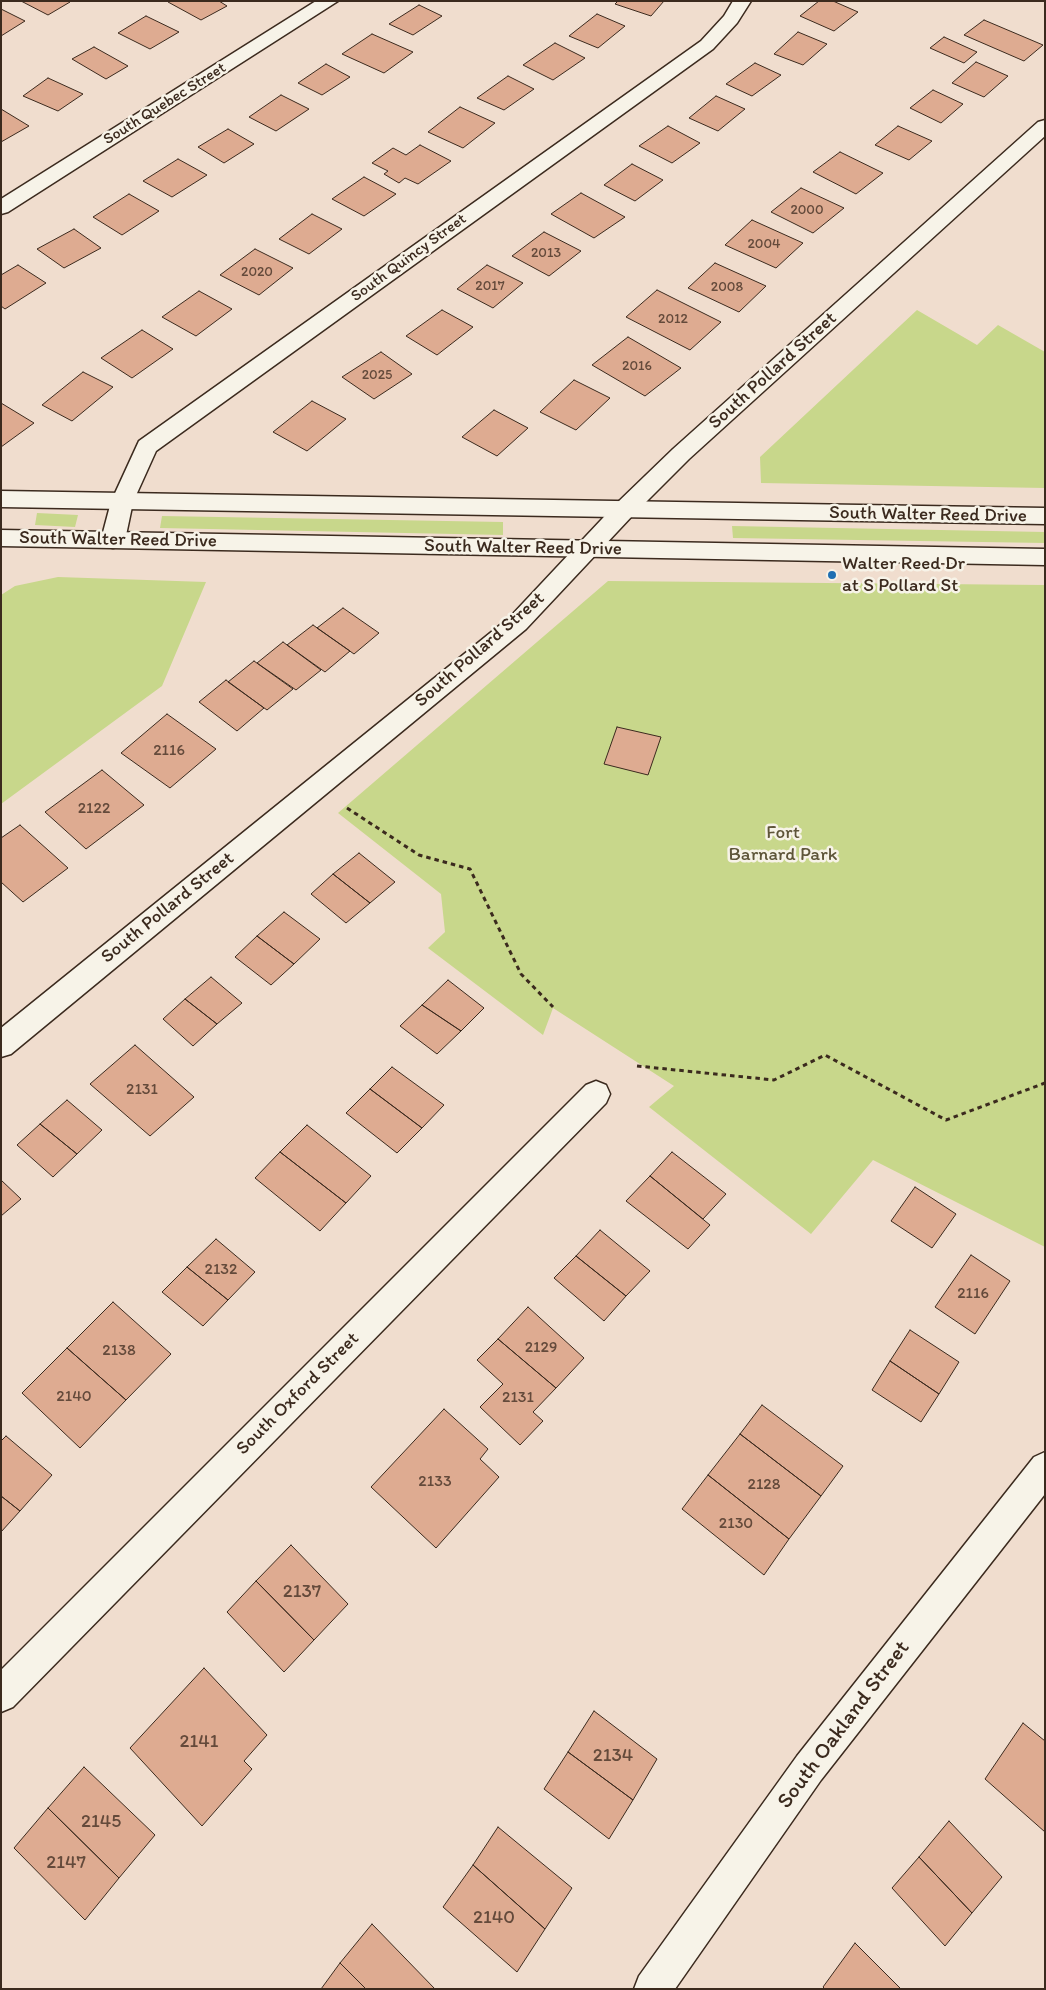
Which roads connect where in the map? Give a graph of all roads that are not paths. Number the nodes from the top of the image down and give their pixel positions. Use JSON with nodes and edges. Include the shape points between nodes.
{"nodes":[{"id":1,"x":329,"y":1,"type":"edge"},
{"id":2,"x":742,"y":1,"type":"edge"},
{"id":3,"x":1045,"y":126,"type":"edge"},
{"id":4,"x":1,"y":208,"type":"edge"},
{"id":5,"x":1,"y":499,"type":"edge"},
{"id":6,"x":122,"y":502,"type":"junction"},
{"id":7,"x":625,"y":509,"type":"junction"},
{"id":8,"x":1045,"y":516,"type":"edge"},
{"id":9,"x":1,"y":538,"type":"edge"},
{"id":10,"x":113,"y":540,"type":"junction"},
{"id":11,"x":587,"y":549,"type":"junction"},
{"id":12,"x":1045,"y":557,"type":"edge"},
{"id":13,"x":1,"y":1045,"type":"edge"},
{"id":14,"x":596,"y":1094,"type":"dead end"},
{"id":15,"x":1045,"y":1468,"type":"edge"},
{"id":16,"x":1,"y":1695,"type":"edge"},
{"id":17,"x":652,"y":1989,"type":"edge"}],
"edges":[{"from":1,"to":4,"type":"street","name":"South Quebec Street"},
{"from":2,"to":6,"type":"street","name":"South Quincy Street","via":[[731,19],[707,45],[147,446]]},
{"from":3,"to":7,"type":"street","name":"South Pollard Street","via":[[688,448]]},
{"from":5,"to":6,"type":"street","name":"South Walter Reed Drive"},
{"from":6,"to":7,"type":"street","name":"South Walter Reed Drive"},
{"from":6,"to":10,"type":"street","name":"South Quincy Street"},
{"from":7,"to":8,"type":"street","name":"South Walter Reed Drive"},
{"from":7,"to":11,"type":"street","name":"South Pollard Street"},
{"from":9,"to":10,"type":"street","name":"South Walter Reed Drive"},
{"from":10,"to":11,"type":"street","name":"South Walter Reed Drive"},
{"from":11,"to":12,"type":"street","name":"South Walter Reed Drive"},
{"from":11,"to":13,"type":"street","name":"South Pollard Street","via":[[518,623]]},
{"from":14,"to":16,"type":"street","name":"South Oxford Street"},
{"from":15,"to":17,"type":"street","name":"South Oakland Street","via":[[809,1768]]}]}
